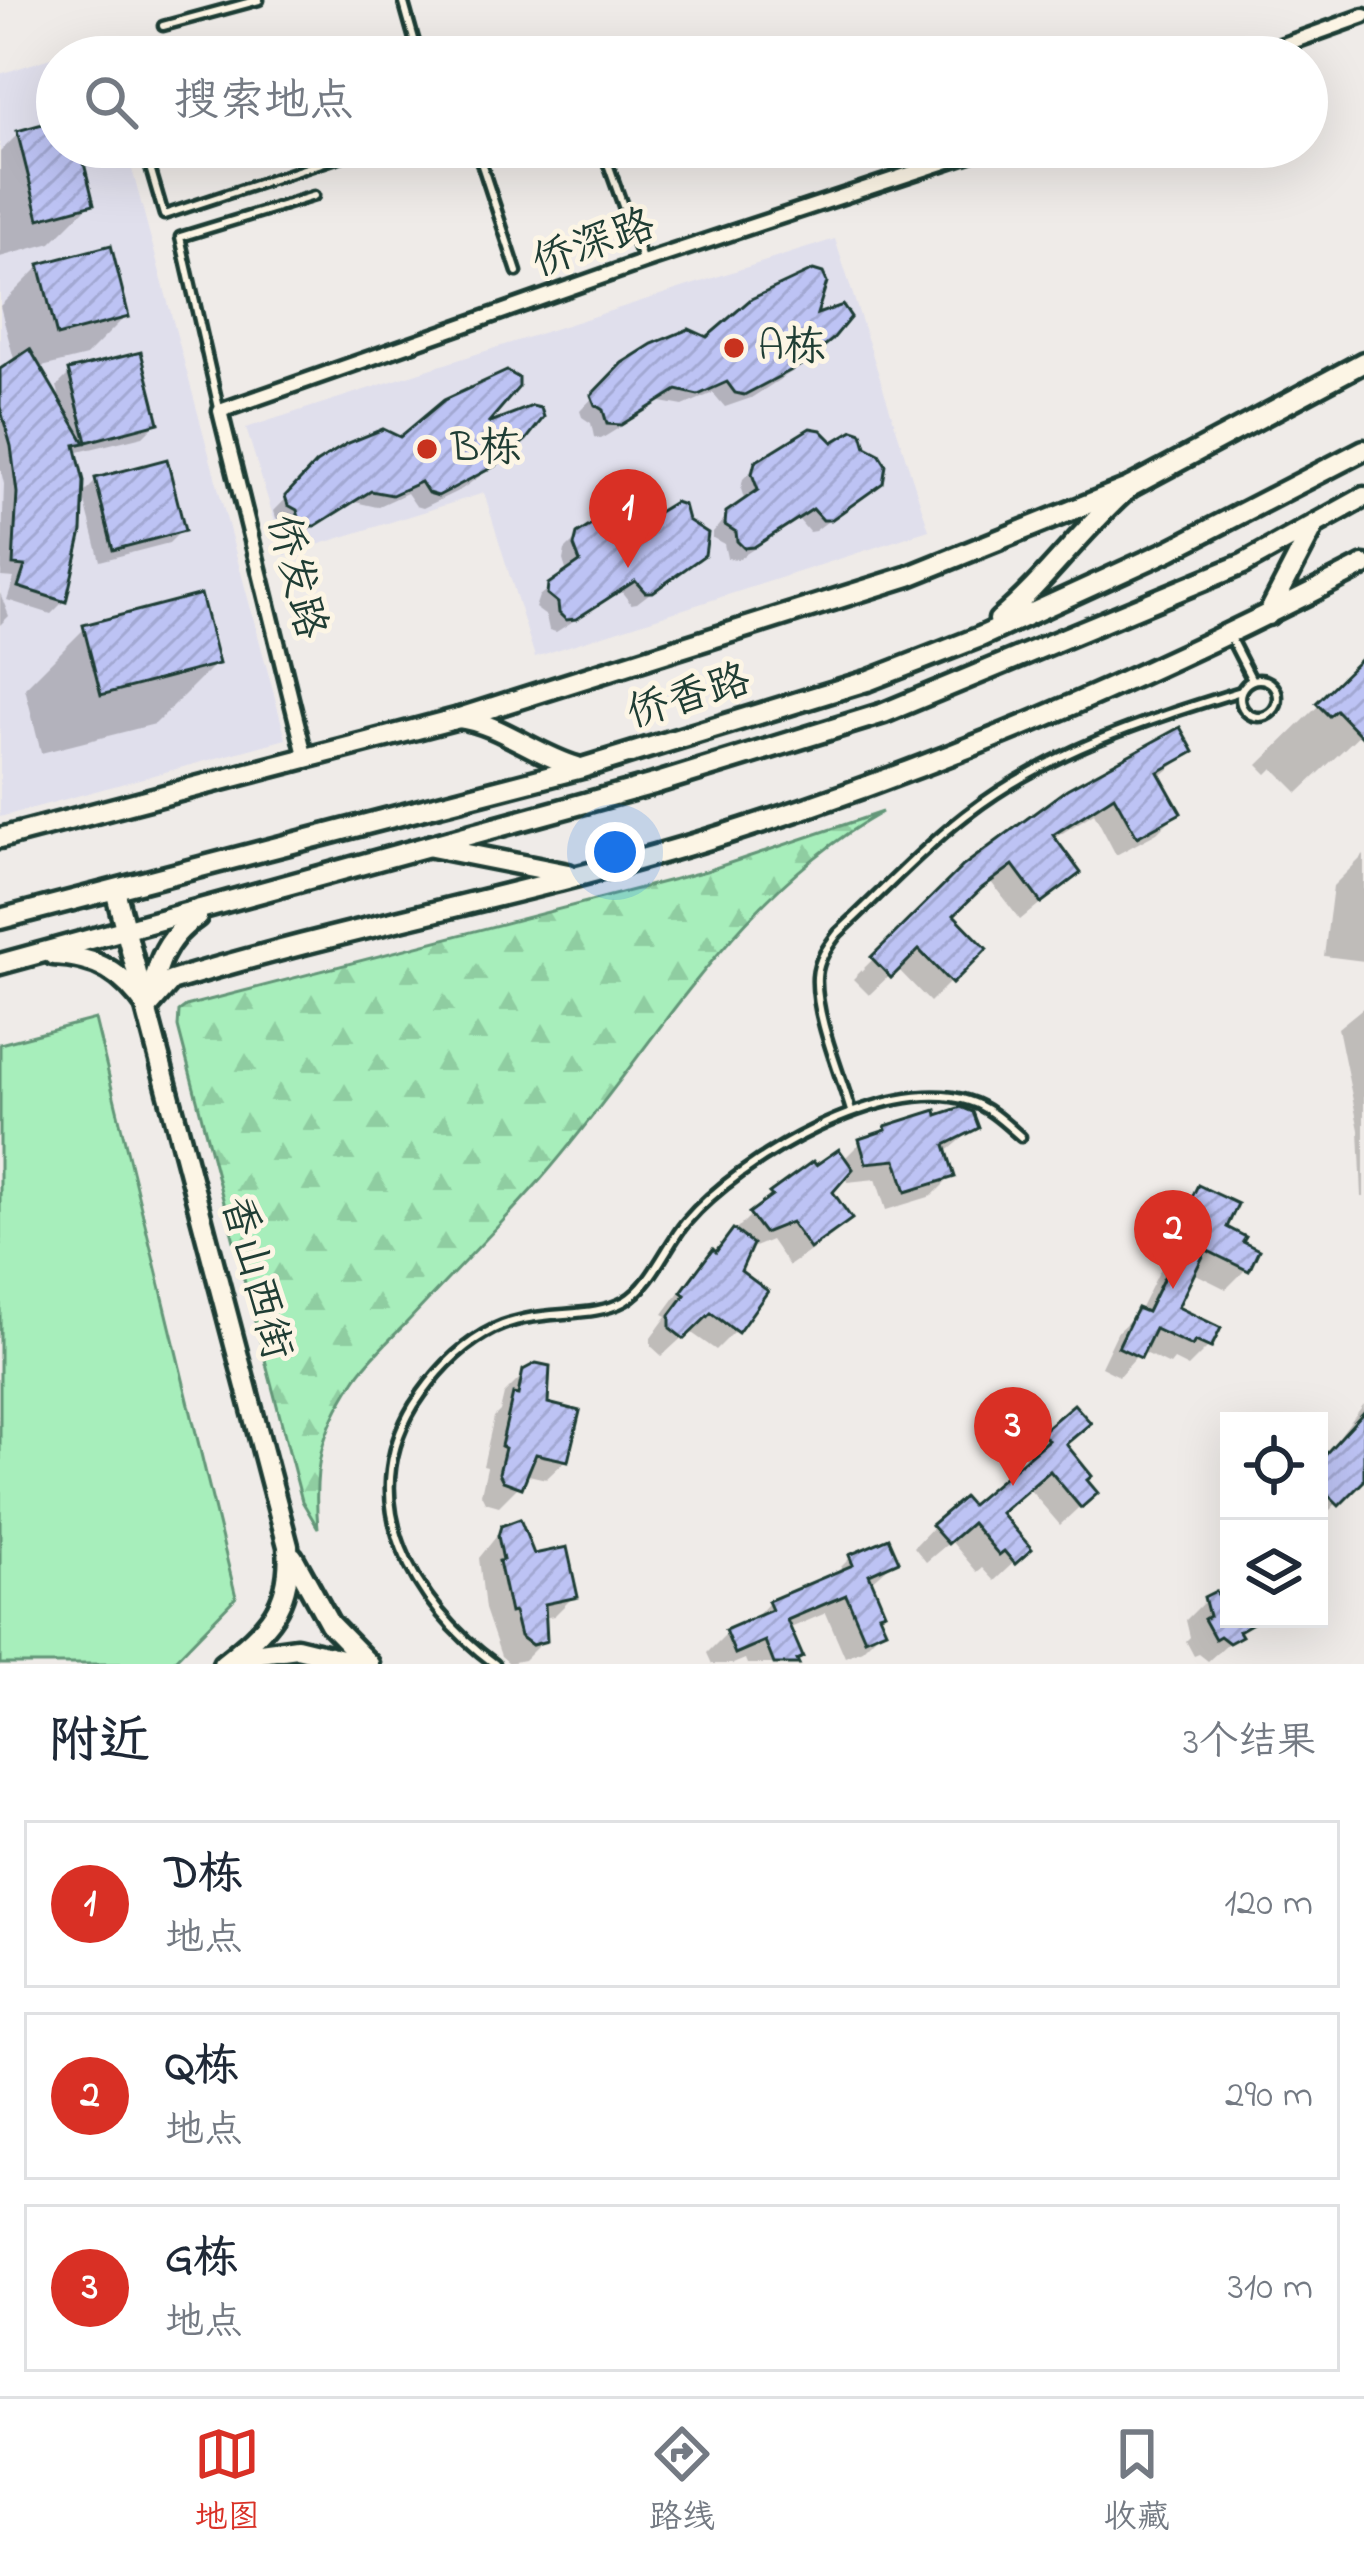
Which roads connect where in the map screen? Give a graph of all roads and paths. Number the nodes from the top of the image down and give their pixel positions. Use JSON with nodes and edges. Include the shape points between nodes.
{"nodes":[{"id":1,"x":259,"y":0,"type":"edge"},
{"id":2,"x":403,"y":0,"type":"edge"},
{"id":3,"x":1364,"y":16,"type":"edge"},
{"id":4,"x":163,"y":26,"type":"dead end"},
{"id":5,"x":413,"y":36,"type":"edge"},
{"id":6,"x":1308,"y":36,"type":"edge"},
{"id":7,"x":150,"y":168,"type":"edge"},
{"id":8,"x":306,"y":168,"type":"edge"},
{"id":9,"x":483,"y":168,"type":"edge"},
{"id":10,"x":609,"y":168,"type":"edge"},
{"id":11,"x":927,"y":168,"type":"edge"},
{"id":12,"x":314,"y":196,"type":"dead end"},
{"id":13,"x":643,"y":262,"type":"junction"},
{"id":14,"x":517,"y":272,"type":"dead end"},
{"id":15,"x":1364,"y":362,"type":"edge"},
{"id":16,"x":220,"y":411,"type":"junction"},
{"id":17,"x":1364,"y":450,"type":"edge"},
{"id":18,"x":1130,"y":487,"type":"junction"},
{"id":19,"x":1364,"y":497,"type":"edge"},
{"id":20,"x":1316,"y":523,"type":"junction"},
{"id":21,"x":1364,"y":565,"type":"edge"},
{"id":22,"x":1268,"y":615,"type":"junction"},
{"id":23,"x":1229,"y":635,"type":"junction"},
{"id":24,"x":980,"y":637,"type":"junction"},
{"id":25,"x":1252,"y":680,"type":"junction"},
{"id":26,"x":1241,"y":691,"type":"junction"},
{"id":27,"x":459,"y":718,"type":"junction"},
{"id":28,"x":306,"y":759,"type":"junction"},
{"id":29,"x":582,"y":768,"type":"junction"},
{"id":30,"x":0,"y":838,"type":"edge"},
{"id":31,"x":286,"y":845,"type":"junction"},
{"id":32,"x":432,"y":847,"type":"junction"},
{"id":33,"x":576,"y":876,"type":"junction"},
{"id":34,"x":297,"y":884,"type":"junction"},
{"id":35,"x":116,"y":890,"type":"junction"},
{"id":36,"x":212,"y":908,"type":"junction"},
{"id":37,"x":0,"y":919,"type":"edge"},
{"id":38,"x":126,"y":931,"type":"junction"},
{"id":39,"x":34,"y":955,"type":"junction"},
{"id":40,"x":0,"y":964,"type":"edge"},
{"id":41,"x":148,"y":1009,"type":"junction"},
{"id":42,"x":851,"y":1111,"type":"junction"},
{"id":43,"x":1021,"y":1137,"type":"dead end"},
{"id":44,"x":288,"y":1546,"type":"junction"},
{"id":45,"x":226,"y":1662,"type":"edge"},
{"id":46,"x":366,"y":1664,"type":"edge"},
{"id":47,"x":495,"y":1664,"type":"edge"}],
"edges":[{"from":1,"to":4,"type":"lane"},
{"from":2,"to":5,"type":"lane"},
{"from":3,"to":6,"type":"street"},
{"from":7,"to":8,"type":"lane","via":[[164,215]]},
{"from":9,"to":14,"type":"lane"},
{"from":10,"to":13,"type":"lane"},
{"from":11,"to":13,"type":"street","name":"侨深路"},
{"from":12,"to":16,"type":"lane","via":[[180,237]]},
{"from":13,"to":16,"type":"street","name":"侨深路"},
{"from":15,"to":18,"type":"main road"},
{"from":16,"to":28,"type":"street","name":"侨发路"},
{"from":17,"to":24,"type":"main road","name":"侨香路"},
{"from":18,"to":24,"type":"main road"},
{"from":18,"to":27,"type":"main road","via":[[909,575]]},
{"from":19,"to":20,"type":"main road","name":"侨香路"},
{"from":20,"to":22,"type":"main road"},
{"from":20,"to":32,"type":"main road","name":"侨香路","via":[[1243,564],[884,713]]},
{"from":21,"to":22,"type":"main road"},
{"from":22,"to":23,"type":"main road"},
{"from":23,"to":25,"type":"lane"},
{"from":23,"to":33,"type":"main road","via":[[939,761]]},
{"from":24,"to":29,"type":"main road","name":"侨香路","via":[[867,681]]},
{"from":25,"to":26,"type":"lane"},
{"from":25,"to":26,"type":"lane","via":[[1274,685],[1273,712],[1246,713]]},
{"from":26,"to":42,"type":"lane","via":[[1115,731],[1046,763],[965,816],[838,933],[817,974]]},
{"from":27,"to":28,"type":"main road"},
{"from":27,"to":29,"type":"main road"},
{"from":28,"to":30,"type":"main road"},
{"from":29,"to":31,"type":"main road","name":"侨香路"},
{"from":31,"to":34,"type":"main road"},
{"from":31,"to":35,"type":"main road","name":"侨香路"},
{"from":32,"to":33,"type":"main road"},
{"from":32,"to":34,"type":"main road","name":"侨香路"},
{"from":33,"to":41,"type":"main road","via":[[170,981]]},
{"from":34,"to":36,"type":"main road","name":"侨香路"},
{"from":35,"to":37,"type":"main road","name":"侨香路"},
{"from":35,"to":38,"type":"main road","name":"香山西街"},
{"from":36,"to":38,"type":"main road","name":"侨香路"},
{"from":36,"to":41,"type":"main road","via":[[167,945]]},
{"from":38,"to":39,"type":"main road","name":"侨香路"},
{"from":38,"to":41,"type":"main road","name":"香山西街"},
{"from":39,"to":40,"type":"main road","name":"侨香路"},
{"from":39,"to":41,"type":"main road","via":[[99,963]]},
{"from":41,"to":44,"type":"main road","name":"香山西街"},
{"from":42,"to":43,"type":"lane","via":[[940,1096],[995,1114]]},
{"from":42,"to":47,"type":"lane","via":[[752,1162],[716,1192],[620,1304],[519,1316],[455,1354],[425,1387],[393,1452],[393,1530],[436,1611]]},
{"from":44,"to":45,"type":"main road","name":"香山西街","via":[[280,1607]]},
{"from":44,"to":46,"type":"main road","via":[[330,1624]]},
{"from":45,"to":46,"type":"main road","via":[[297,1648]]}]}
